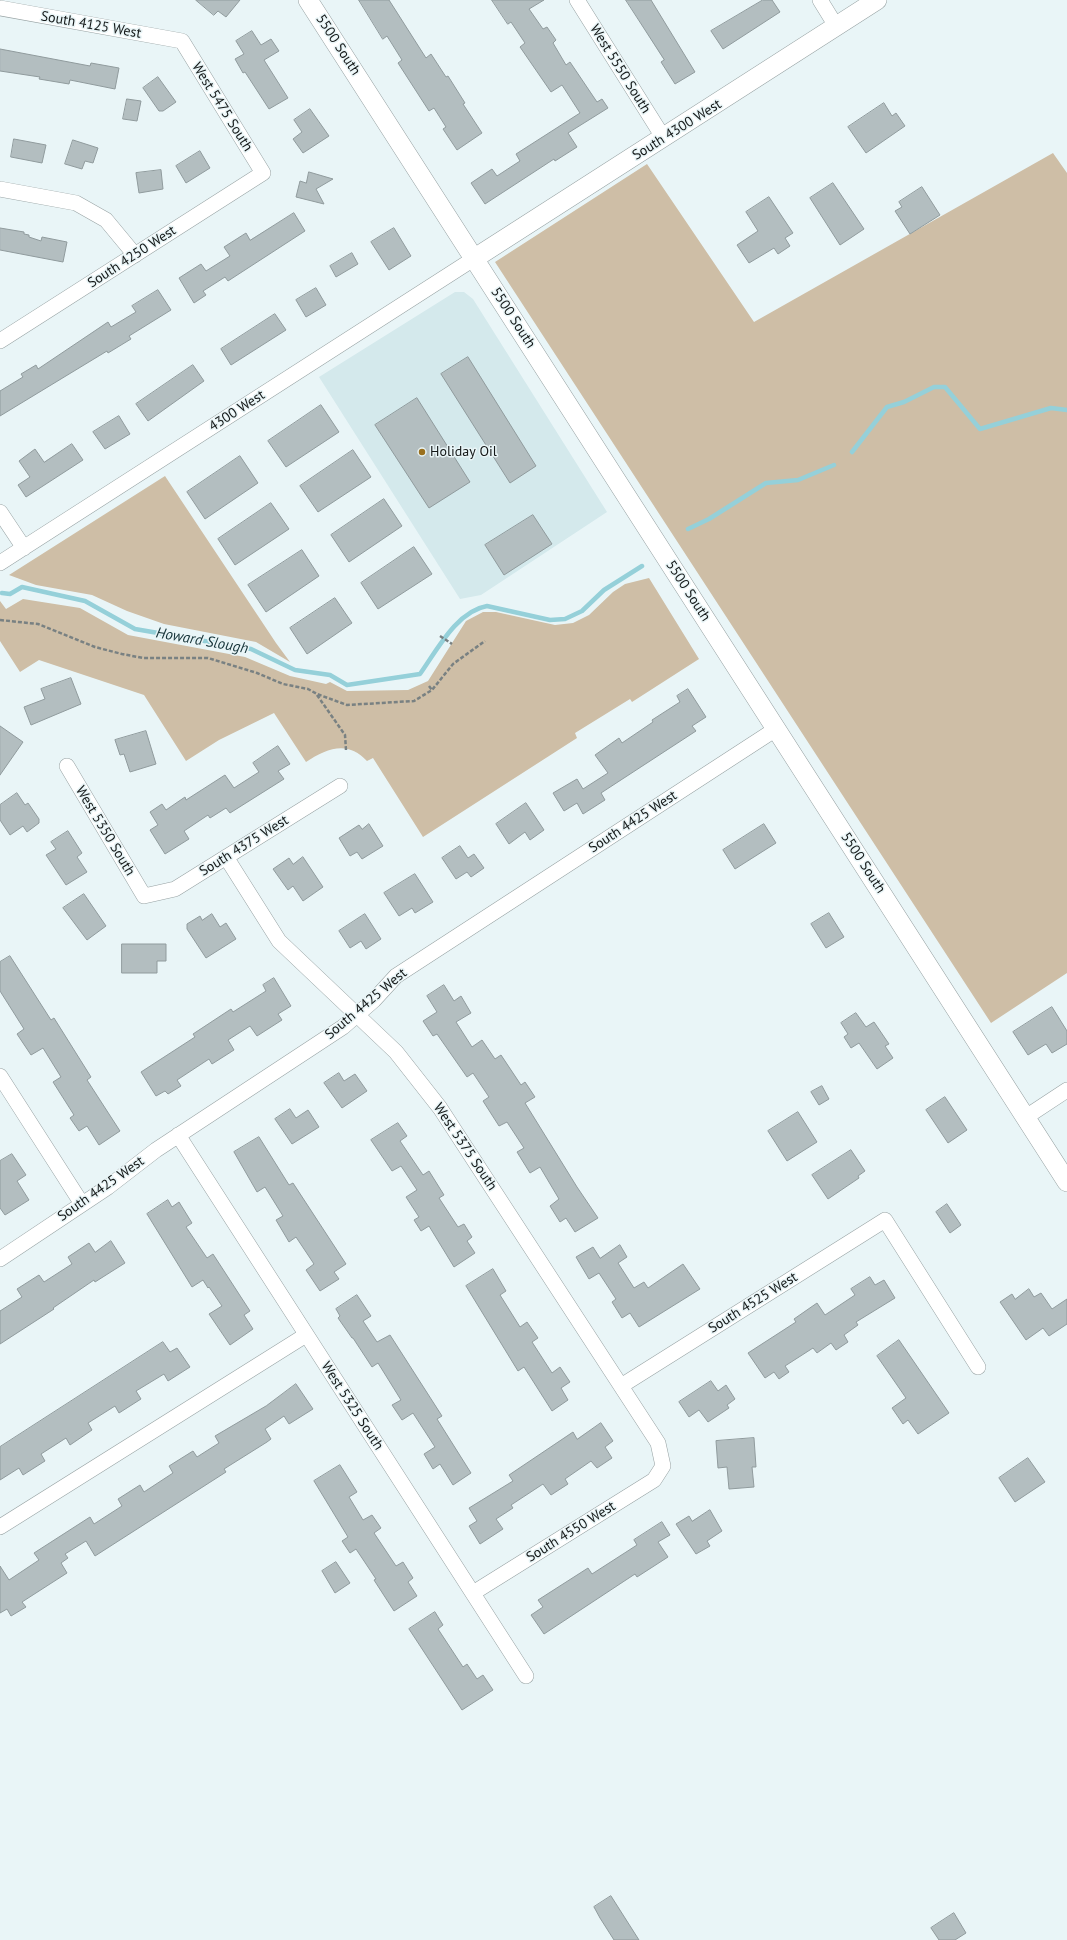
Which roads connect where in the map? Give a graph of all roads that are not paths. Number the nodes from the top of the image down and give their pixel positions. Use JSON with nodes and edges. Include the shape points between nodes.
{"nodes":[{"id":1,"x":308,"y":0,"type":"edge"},
{"id":2,"x":577,"y":0,"type":"edge"},
{"id":3,"x":820,"y":0,"type":"edge"},
{"id":4,"x":877,"y":0,"type":"edge"},
{"id":5,"x":0,"y":8,"type":"edge"},
{"id":6,"x":836,"y":26,"type":"junction"},
{"id":7,"x":182,"y":42,"type":"joint"},
{"id":8,"x":663,"y":137,"type":"junction"},
{"id":9,"x":263,"y":173,"type":"joint"},
{"id":10,"x":0,"y":189,"type":"edge"},
{"id":11,"x":135,"y":255,"type":"junction"},
{"id":12,"x":475,"y":258,"type":"junction"},
{"id":13,"x":0,"y":341,"type":"edge"},
{"id":14,"x":0,"y":512,"type":"edge"},
{"id":15,"x":24,"y":548,"type":"junction"},
{"id":16,"x":0,"y":563,"type":"edge"},
{"id":17,"x":776,"y":728,"type":"junction"},
{"id":18,"x":67,"y":766,"type":"dead end"},
{"id":19,"x":340,"y":786,"type":"dead end"},
{"id":20,"x":226,"y":858,"type":"junction"},
{"id":21,"x":144,"y":896,"type":"joint"},
{"id":22,"x":357,"y":1015,"type":"junction"},
{"id":23,"x":0,"y":1076,"type":"edge"},
{"id":24,"x":1067,"y":1090,"type":"edge"},
{"id":25,"x":1026,"y":1117,"type":"junction"},
{"id":26,"x":178,"y":1135,"type":"junction"},
{"id":27,"x":1067,"y":1182,"type":"edge"},
{"id":28,"x":82,"y":1204,"type":"junction"},
{"id":29,"x":0,"y":1259,"type":"edge"},
{"id":30,"x":306,"y":1335,"type":"junction"},
{"id":31,"x":978,"y":1366,"type":"dead end"},
{"id":32,"x":621,"y":1386,"type":"junction"},
{"id":33,"x":663,"y":1466,"type":"joint"},
{"id":34,"x":0,"y":1527,"type":"edge"},
{"id":35,"x":473,"y":1593,"type":"junction"},
{"id":36,"x":526,"y":1676,"type":"dead end"}],
"edges":[{"from":1,"to":12,"type":"main road","name":"5500 South"},
{"from":2,"to":8,"type":"street","name":"West 5550 South"},
{"from":3,"to":6,"type":"street"},
{"from":4,"to":6,"type":"main road","name":"South 4300 West"},
{"from":5,"to":7,"type":"street","name":"South 4125 West"},
{"from":6,"to":8,"type":"main road","name":"South 4300 West","via":[[716,106]]},
{"from":7,"to":9,"type":"street","name":"West 5475 South"},
{"from":8,"to":12,"type":"main road","name":"South 4300 West"},
{"from":9,"to":11,"type":"street","name":"South 4250 West"},
{"from":10,"to":11,"type":"street","via":[[76,203],[106,220]]},
{"from":11,"to":13,"type":"street","name":"South 4250 West"},
{"from":12,"to":15,"type":"street","name":"4300 West"},
{"from":12,"to":17,"type":"main road","name":"5500 South"},
{"from":14,"to":15,"type":"street"},
{"from":15,"to":16,"type":"street","name":"4300 West"},
{"from":17,"to":22,"type":"street","name":"South 4425 West","via":[[396,976]]},
{"from":17,"to":25,"type":"main road","name":"5500 South"},
{"from":18,"to":21,"type":"street","name":"West 5350 South"},
{"from":19,"to":20,"type":"street","name":"South 4375 West"},
{"from":20,"to":21,"type":"street","name":"South 4375 West","via":[[176,889]]},
{"from":20,"to":22,"type":"street","name":"West 5375 South","via":[[278,942]]},
{"from":22,"to":26,"type":"street","name":"South 4425 West","via":[[343,1027]]},
{"from":22,"to":32,"type":"street","name":"West 5375 South","via":[[396,1052],[440,1108]]},
{"from":23,"to":28,"type":"street"},
{"from":24,"to":25,"type":"street"},
{"from":25,"to":27,"type":"main road","name":"5500 South"},
{"from":26,"to":28,"type":"street","name":"South 4425 West"},
{"from":26,"to":30,"type":"street","name":"West 5325 South"},
{"from":28,"to":29,"type":"street","name":"South 4425 West"},
{"from":30,"to":34,"type":"street"},
{"from":30,"to":35,"type":"street","name":"West 5325 South"},
{"from":31,"to":32,"type":"street","name":"South 4525 West","via":[[885,1220]]},
{"from":32,"to":33,"type":"street","name":"West 5375 South","via":[[658,1443]]},
{"from":33,"to":35,"type":"street","name":"South 4550 West","via":[[654,1480]]},
{"from":35,"to":36,"type":"street","name":"West 5325 South"}]}
